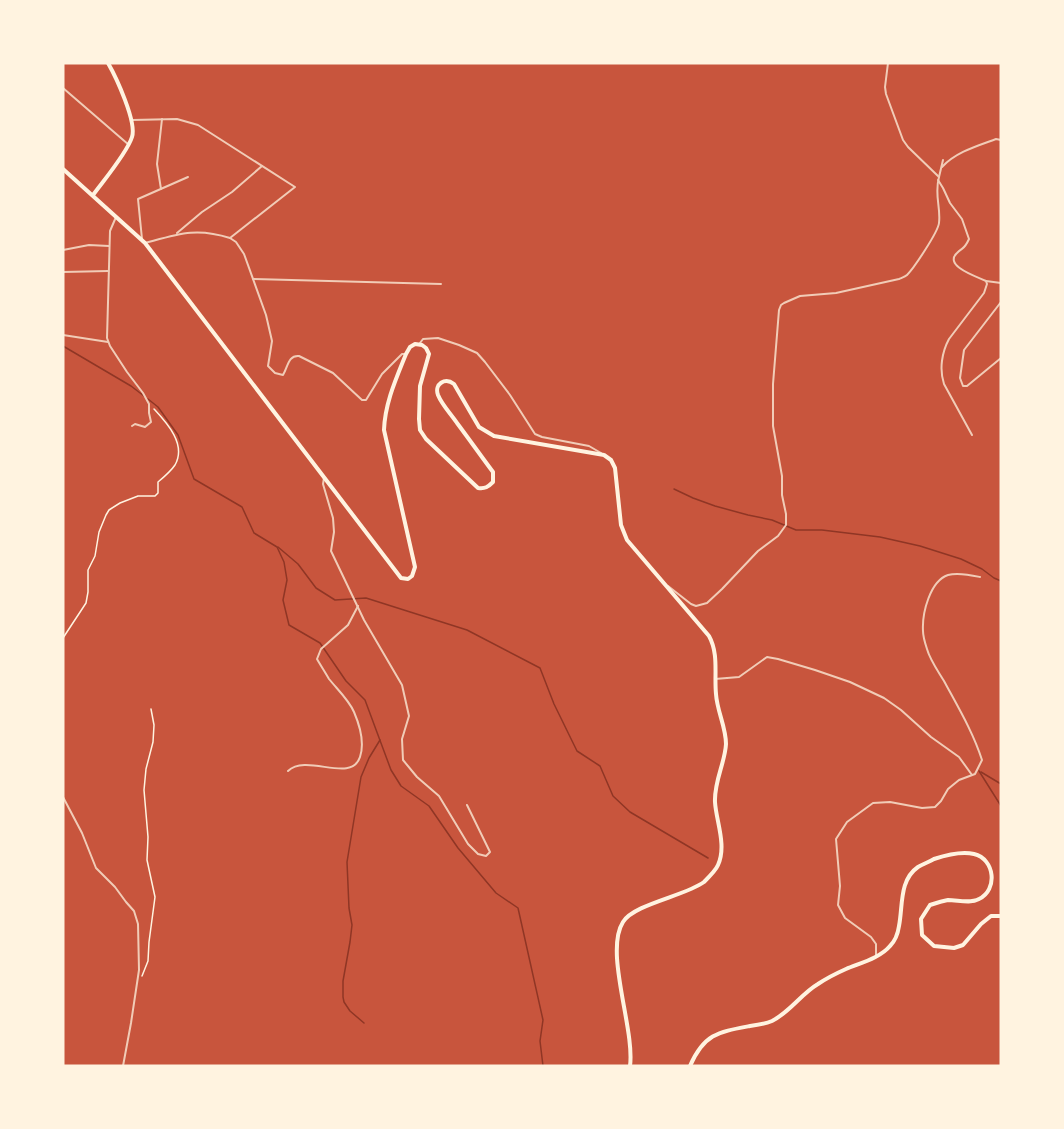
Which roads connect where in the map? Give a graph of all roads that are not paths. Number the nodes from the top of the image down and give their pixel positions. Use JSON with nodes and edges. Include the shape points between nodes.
{"nodes":[{"id":1,"x":108,"y":63,"type":"edge"},
{"id":2,"x":829,"y":63,"type":"edge"},
{"id":3,"x":837,"y":63,"type":"edge"},
{"id":4,"x":888,"y":63,"type":"edge"},
{"id":5,"x":63,"y":88,"type":"edge"},
{"id":6,"x":162,"y":119,"type":"junction"},
{"id":7,"x":132,"y":120,"type":"junction"},
{"id":8,"x":1001,"y":140,"type":"edge"},
{"id":9,"x":129,"y":145,"type":"junction"},
{"id":10,"x":943,"y":160,"type":"dead end"},
{"id":11,"x":262,"y":166,"type":"junction"},
{"id":12,"x":942,"y":167,"type":"junction"},
{"id":13,"x":63,"y":169,"type":"edge"},
{"id":14,"x":188,"y":177,"type":"dead end"},
{"id":15,"x":939,"y":178,"type":"junction"},
{"id":16,"x":161,"y":189,"type":"junction"},
{"id":17,"x":93,"y":195,"type":"junction"},
{"id":18,"x":116,"y":217,"type":"junction"},
{"id":19,"x":175,"y":235,"type":"junction"},
{"id":20,"x":230,"y":238,"type":"junction"},
{"id":21,"x":144,"y":241,"type":"junction"},
{"id":22,"x":109,"y":246,"type":"junction"},
{"id":23,"x":63,"y":250,"type":"edge"},
{"id":24,"x":108,"y":271,"type":"junction"},
{"id":25,"x":63,"y":272,"type":"edge"},
{"id":26,"x":253,"y":279,"type":"junction"},
{"id":27,"x":986,"y":281,"type":"junction"},
{"id":28,"x":1001,"y":283,"type":"edge"},
{"id":29,"x":441,"y":284,"type":"dead end"},
{"id":30,"x":1001,"y":302,"type":"edge"},
{"id":31,"x":63,"y":335,"type":"edge"},
{"id":32,"x":108,"y":342,"type":"junction"},
{"id":33,"x":420,"y":344,"type":"junction"},
{"id":34,"x":406,"y":354,"type":"junction"},
{"id":35,"x":1001,"y":358,"type":"edge"},
{"id":36,"x":132,"y":426,"type":"dead end"},
{"id":37,"x":972,"y":435,"type":"dead end"},
{"id":38,"x":604,"y":454,"type":"junction"},
{"id":39,"x":324,"y":478,"type":"junction"},
{"id":40,"x":980,"y":577,"type":"dead end"},
{"id":41,"x":667,"y":586,"type":"junction"},
{"id":42,"x":358,"y":606,"type":"junction"},
{"id":43,"x":715,"y":679,"type":"junction"},
{"id":44,"x":288,"y":771,"type":"dead end"},
{"id":45,"x":972,"y":775,"type":"junction"},
{"id":46,"x":63,"y":797,"type":"edge"},
{"id":47,"x":467,"y":804,"type":"dead end"},
{"id":48,"x":1001,"y":916,"type":"edge"},
{"id":49,"x":876,"y":956,"type":"junction"},
{"id":50,"x":123,"y":1066,"type":"edge"},
{"id":51,"x":630,"y":1066,"type":"edge"},
{"id":52,"x":690,"y":1066,"type":"edge"}],
"edges":[{"from":1,"to":7,"type":"main road"},
{"from":2,"to":3,"type":"street"},
{"from":4,"to":15,"type":"street","via":[[886,94],[903,140]]},
{"from":5,"to":9,"type":"street"},
{"from":6,"to":7,"type":"street"},
{"from":6,"to":11,"type":"street","via":[[198,125]]},
{"from":6,"to":16,"type":"street","via":[[157,164]]},
{"from":7,"to":9,"type":"main road"},
{"from":8,"to":12,"type":"street","via":[[968,150]]},
{"from":9,"to":17,"type":"main road"},
{"from":10,"to":12,"type":"street"},
{"from":11,"to":19,"type":"street"},
{"from":11,"to":20,"type":"street","via":[[295,187]]},
{"from":12,"to":15,"type":"street"},
{"from":13,"to":17,"type":"main road"},
{"from":14,"to":16,"type":"street"},
{"from":15,"to":27,"type":"street","via":[[969,239],[956,254],[955,264]]},
{"from":15,"to":41,"type":"street","via":[[937,232],[906,276],[836,293],[800,296],[781,305],[773,426],[786,525],[707,603],[691,604]]},
{"from":16,"to":21,"type":"street","via":[[138,199]]},
{"from":17,"to":18,"type":"main road"},
{"from":18,"to":21,"type":"main road"},
{"from":18,"to":22,"type":"street"},
{"from":19,"to":20,"type":"street","via":[[198,231]]},
{"from":19,"to":21,"type":"street"},
{"from":20,"to":26,"type":"street","via":[[239,245]]},
{"from":21,"to":39,"type":"main road"},
{"from":22,"to":23,"type":"street","via":[[89,244]]},
{"from":22,"to":24,"type":"street"},
{"from":24,"to":25,"type":"street"},
{"from":24,"to":32,"type":"street"},
{"from":26,"to":29,"type":"street"},
{"from":26,"to":34,"type":"street","via":[[272,341],[268,366],[278,375],[284,374],[293,356],[299,356],[333,374],[366,400],[382,374]]},
{"from":27,"to":28,"type":"street"},
{"from":27,"to":37,"type":"street","via":[[984,293],[944,346],[942,364],[944,384]]},
{"from":30,"to":35,"type":"street","via":[[964,350],[960,378],[963,387]]},
{"from":31,"to":32,"type":"street"},
{"from":32,"to":36,"type":"street","via":[[149,404],[151,422],[145,427]]},
{"from":33,"to":34,"type":"main road","via":[[412,345]]},
{"from":33,"to":38,"type":"street","via":[[423,339],[438,338],[477,353],[535,434],[589,446]]},
{"from":33,"to":38,"type":"main road","via":[[429,354],[420,386],[420,429],[478,488],[493,483],[493,472],[437,393],[444,381],[454,384],[479,427],[494,436]]},
{"from":34,"to":39,"type":"main road","via":[[386,405],[384,430],[415,567],[412,576],[406,579],[398,575]]},
{"from":38,"to":41,"type":"main road","via":[[615,468],[621,525],[627,540]]},
{"from":39,"to":42,"type":"street","via":[[333,518],[331,551]]},
{"from":40,"to":45,"type":"street","via":[[948,575],[939,581],[927,602],[923,630],[927,651],[980,753],[982,760]]},
{"from":41,"to":43,"type":"main road","via":[[713,643]]},
{"from":42,"to":44,"type":"street","via":[[348,625],[321,649],[317,659],[353,709],[361,730],[358,761],[344,769],[308,764]]},
{"from":42,"to":47,"type":"street","via":[[402,686],[409,716],[402,739],[403,760],[439,796],[468,844],[486,856],[490,852]]},
{"from":43,"to":45,"type":"street","via":[[739,677],[767,657],[850,682],[901,710],[958,757]]},
{"from":43,"to":51,"type":"main road","via":[[726,742],[715,789],[722,848],[718,865],[704,882],[632,912],[622,922],[617,960]]},
{"from":45,"to":49,"type":"street","via":[[948,789],[935,807],[873,803],[847,822],[836,839],[838,905],[845,918],[871,937],[876,944]]},
{"from":46,"to":50,"type":"street","via":[[96,868],[134,911],[138,924],[139,970]]},
{"from":48,"to":49,"type":"main road","via":[[991,916],[963,945],[954,948],[934,946],[922,935],[921,919],[930,905],[946,900],[977,901],[987,894],[991,884],[993,872],[976,854],[938,858],[911,873],[903,892],[898,933],[892,945]]},
{"from":49,"to":52,"type":"main road","via":[[820,982],[766,1024],[714,1035],[700,1048]]}]}
